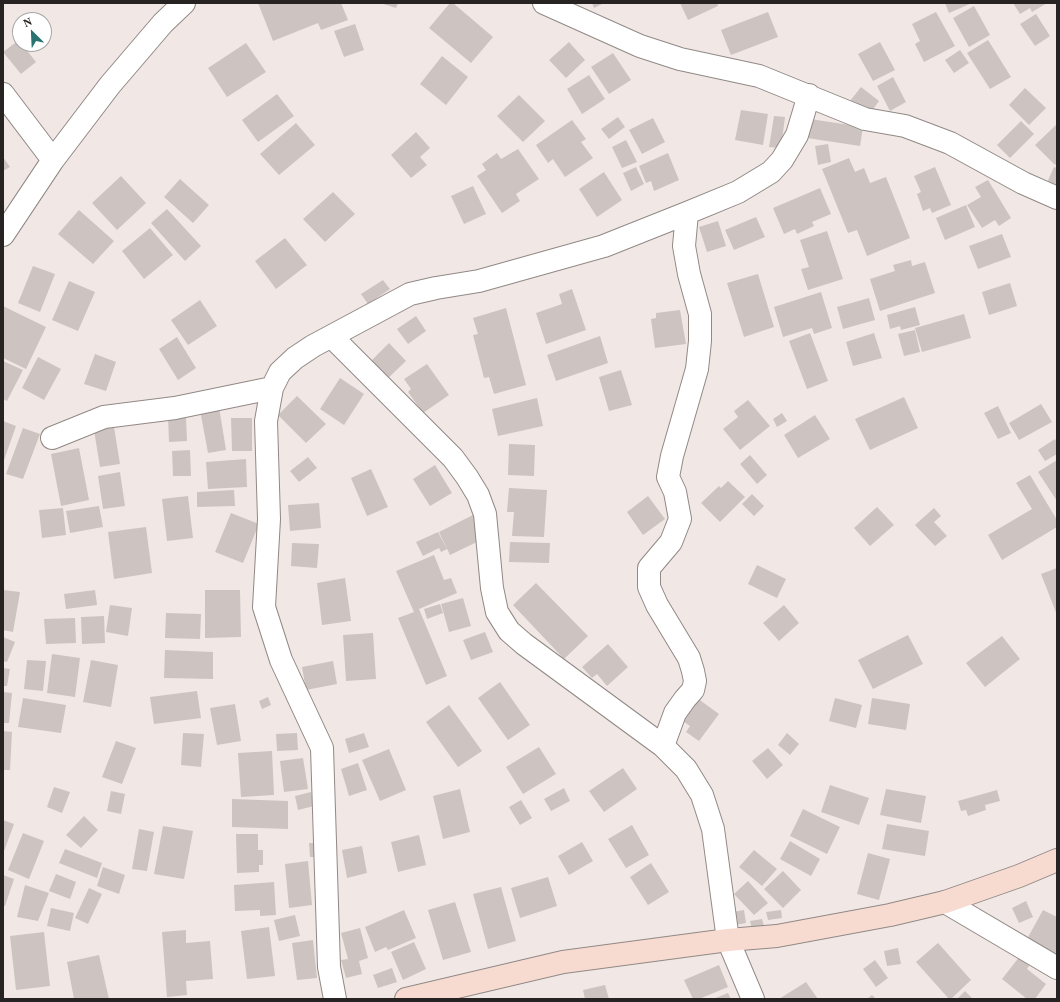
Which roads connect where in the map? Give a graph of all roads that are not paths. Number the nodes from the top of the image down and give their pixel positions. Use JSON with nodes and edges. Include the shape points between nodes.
{"nodes":[{"id":1,"x":184,"y":3,"type":"edge"},
{"id":2,"x":544,"y":3,"type":"edge"},
{"id":3,"x":3,"y":94,"type":"edge"},
{"id":4,"x":809,"y":95,"type":"junction"},
{"id":5,"x":53,"y":160,"type":"junction"},
{"id":6,"x":1057,"y":198,"type":"edge"},
{"id":7,"x":688,"y":213,"type":"junction"},
{"id":8,"x":3,"y":235,"type":"edge"},
{"id":9,"x":332,"y":336,"type":"junction"},
{"id":10,"x":272,"y":388,"type":"junction"},
{"id":11,"x":52,"y":438,"type":"dead end"},
{"id":12,"x":663,"y":746,"type":"junction"},
{"id":13,"x":1057,"y":860,"type":"edge"},
{"id":14,"x":945,"y":902,"type":"junction"},
{"id":15,"x":728,"y":940,"type":"junction"},
{"id":16,"x":1057,"y":968,"type":"edge"},
{"id":17,"x":335,"y":999,"type":"edge"},
{"id":18,"x":406,"y":999,"type":"edge"},
{"id":19,"x":753,"y":999,"type":"edge"}],
"edges":[{"from":1,"to":5,"type":"street","via":[[163,23],[110,85]]},
{"from":2,"to":4,"type":"street","via":[[640,46],[680,59],[759,76]]},
{"from":3,"to":5,"type":"street"},
{"from":4,"to":6,"type":"street","via":[[865,119],[905,126],[950,143],[1023,183]]},
{"from":4,"to":7,"type":"street","via":[[797,135],[782,160],[770,172],[738,192]]},
{"from":5,"to":8,"type":"street"},
{"from":7,"to":9,"type":"street","via":[[604,246],[479,281],[410,294]]},
{"from":7,"to":12,"type":"street","via":[[684,246],[700,314],[698,362],[668,477],[675,492],[680,519],[671,542],[649,568],[649,587],[657,606],[689,658],[695,681],[693,690],[676,713]]},
{"from":9,"to":10,"type":"street","via":[[295,358],[280,372]]},
{"from":9,"to":12,"type":"street","via":[[454,458],[478,495],[485,514],[492,588],[497,612],[509,631]]},
{"from":10,"to":11,"type":"street","via":[[175,408],[104,417]]},
{"from":10,"to":17,"type":"street","via":[[266,421],[269,519],[264,607],[281,660],[322,748],[329,967]]},
{"from":12,"to":15,"type":"street","via":[[686,769],[702,795],[713,829]]},
{"from":13,"to":14,"type":"street"},
{"from":14,"to":15,"type":"street","via":[[835,926],[777,936]]},
{"from":14,"to":16,"type":"street"},
{"from":15,"to":18,"type":"street","via":[[563,962]]},
{"from":15,"to":19,"type":"street"}]}
